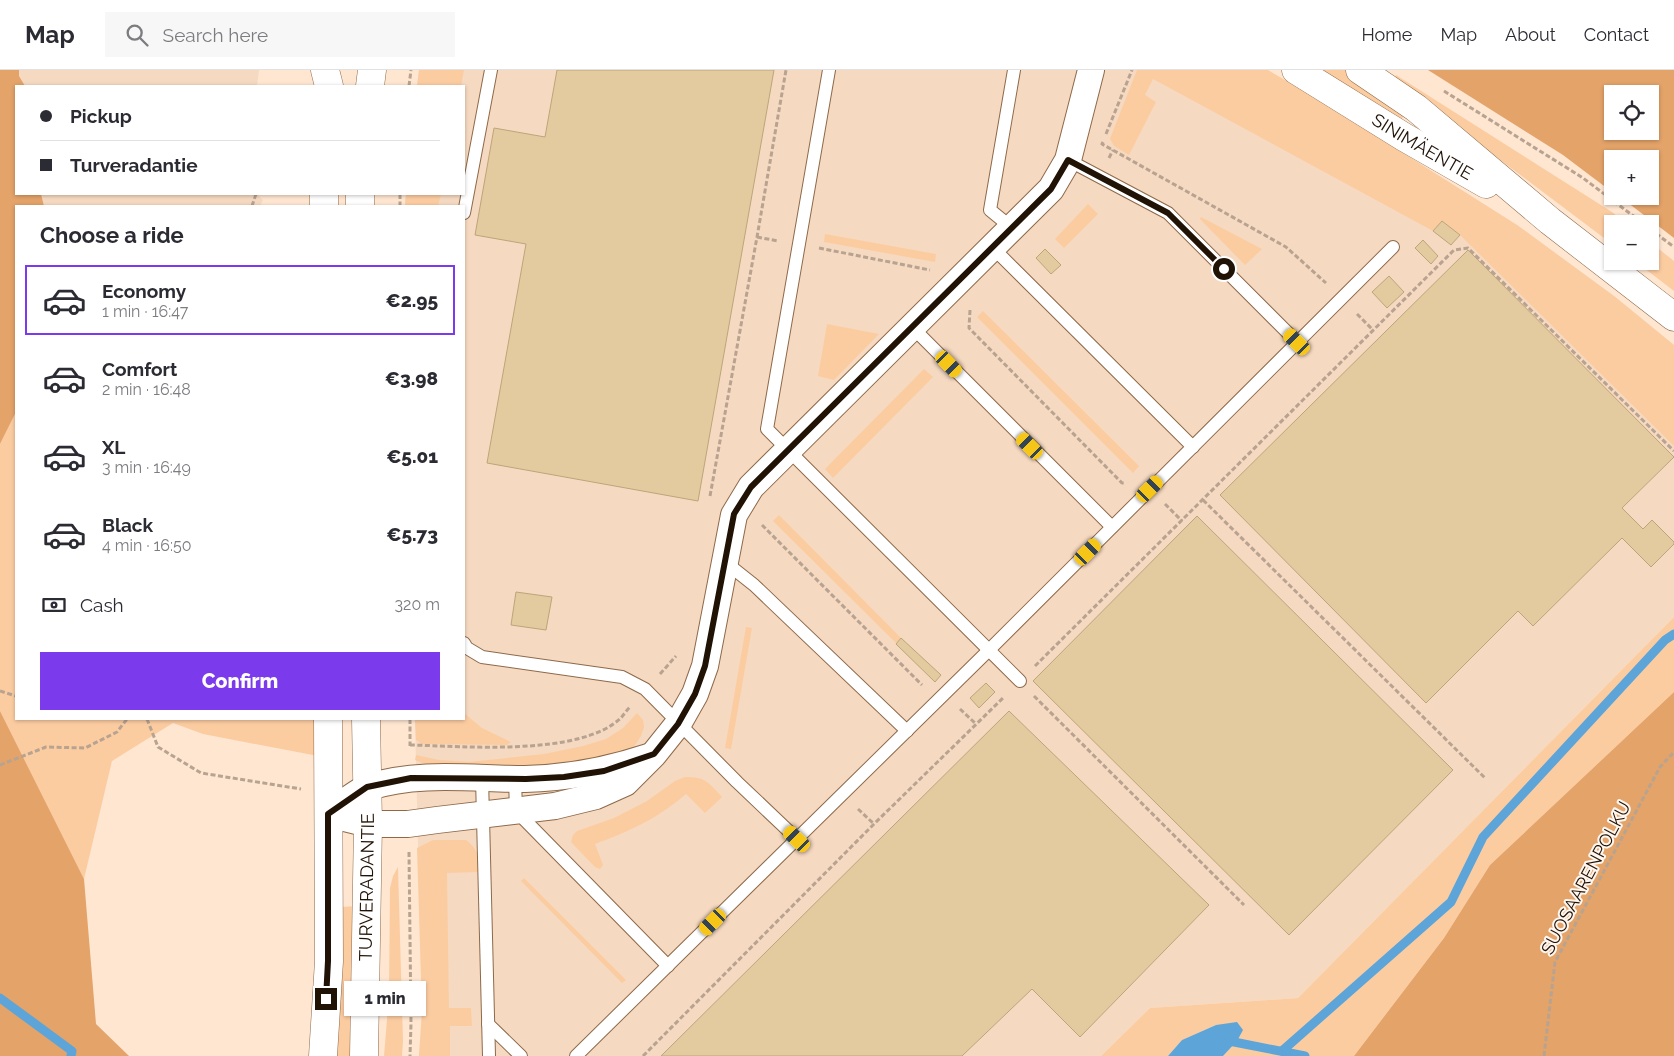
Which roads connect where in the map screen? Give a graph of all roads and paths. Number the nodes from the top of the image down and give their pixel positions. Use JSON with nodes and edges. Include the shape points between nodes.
{"nodes":[{"id":1,"x":325,"y":70,"type":"edge"},
{"id":2,"x":334,"y":70,"type":"edge"},
{"id":3,"x":372,"y":70,"type":"edge"},
{"id":4,"x":411,"y":70,"type":"edge"},
{"id":5,"x":491,"y":70,"type":"edge"},
{"id":6,"x":786,"y":70,"type":"edge"},
{"id":7,"x":828,"y":70,"type":"edge"},
{"id":8,"x":1014,"y":70,"type":"edge"},
{"id":9,"x":1091,"y":70,"type":"edge"},
{"id":10,"x":1132,"y":70,"type":"edge"},
{"id":11,"x":1296,"y":70,"type":"edge"},
{"id":12,"x":1360,"y":70,"type":"edge"},
{"id":13,"x":330,"y":85,"type":"edge"},
{"id":14,"x":330,"y":85,"type":"edge"},
{"id":15,"x":370,"y":85,"type":"edge"},
{"id":16,"x":409,"y":85,"type":"edge"},
{"id":17,"x":1438,"y":87,"type":"dead end"},
{"id":18,"x":1068,"y":160,"type":"junction"},
{"id":19,"x":465,"y":208,"type":"edge"},
{"id":20,"x":1632,"y":215,"type":"edge"},
{"id":21,"x":1550,"y":222,"type":"junction"},
{"id":22,"x":1012,"y":228,"type":"junction"},
{"id":23,"x":1659,"y":236,"type":"edge"},
{"id":24,"x":757,"y":237,"type":"junction"},
{"id":25,"x":799,"y":245,"type":"junction"},
{"id":26,"x":992,"y":247,"type":"junction"},
{"id":27,"x":1393,"y":247,"type":"dead end"},
{"id":28,"x":1674,"y":247,"type":"edge"},
{"id":29,"x":950,"y":289,"type":"junction"},
{"id":30,"x":1342,"y":297,"type":"junction"},
{"id":31,"x":1674,"y":317,"type":"edge"},
{"id":32,"x":912,"y":327,"type":"junction"},
{"id":33,"x":1373,"y":330,"type":"junction"},
{"id":34,"x":1297,"y":342,"type":"junction"},
{"id":35,"x":1193,"y":446,"type":"junction"},
{"id":36,"x":788,"y":450,"type":"junction"},
{"id":37,"x":1674,"y":451,"type":"edge"},
{"id":38,"x":1150,"y":489,"type":"junction"},
{"id":39,"x":1204,"y":500,"type":"junction"},
{"id":40,"x":734,"y":514,"type":"junction"},
{"id":41,"x":1182,"y":521,"type":"junction"},
{"id":42,"x":1112,"y":527,"type":"junction"},
{"id":43,"x":725,"y":562,"type":"junction"},
{"id":44,"x":465,"y":645,"type":"edge"},
{"id":45,"x":679,"y":650,"type":"dead end"},
{"id":46,"x":989,"y":650,"type":"junction"},
{"id":47,"x":1020,"y":681,"type":"junction"},
{"id":48,"x":645,"y":689,"type":"junction"},
{"id":49,"x":0,"y":691,"type":"edge"},
{"id":50,"x":944,"y":694,"type":"junction"},
{"id":51,"x":15,"y":696,"type":"edge"},
{"id":52,"x":126,"y":720,"type":"edge"},
{"id":53,"x":147,"y":720,"type":"edge"},
{"id":54,"x":328,"y":720,"type":"edge"},
{"id":55,"x":366,"y":720,"type":"edge"},
{"id":56,"x":410,"y":720,"type":"edge"},
{"id":57,"x":678,"y":724,"type":"junction"},
{"id":58,"x":976,"y":724,"type":"junction"},
{"id":59,"x":907,"y":731,"type":"junction"},
{"id":60,"x":410,"y":745,"type":"junction"},
{"id":61,"x":1674,"y":752,"type":"edge"},
{"id":62,"x":654,"y":754,"type":"junction"},
{"id":63,"x":0,"y":765,"type":"edge"},
{"id":64,"x":411,"y":778,"type":"junction"},
{"id":65,"x":482,"y":778,"type":"junction"},
{"id":66,"x":1484,"y":778,"type":"dead end"},
{"id":67,"x":515,"y":779,"type":"junction"},
{"id":68,"x":367,"y":787,"type":"junction"},
{"id":69,"x":516,"y":810,"type":"junction"},
{"id":70,"x":328,"y":814,"type":"junction"},
{"id":71,"x":483,"y":814,"type":"junction"},
{"id":72,"x":368,"y":824,"type":"junction"},
{"id":73,"x":408,"y":824,"type":"junction"},
{"id":74,"x":797,"y":839,"type":"junction"},
{"id":75,"x":1244,"y":905,"type":"dead end"},
{"id":76,"x":668,"y":966,"type":"junction"},
{"id":77,"x":488,"y":1024,"type":"junction"},
{"id":78,"x":323,"y":1056,"type":"edge"},
{"id":79,"x":364,"y":1056,"type":"edge"},
{"id":80,"x":410,"y":1056,"type":"edge"},
{"id":81,"x":489,"y":1056,"type":"edge"},
{"id":82,"x":521,"y":1056,"type":"edge"},
{"id":83,"x":576,"y":1056,"type":"edge"},
{"id":84,"x":643,"y":1056,"type":"edge"},
{"id":85,"x":1544,"y":1056,"type":"edge"}],
"edges":[{"from":1,"to":13,"type":"main road"},
{"from":2,"to":14,"type":"main road"},
{"from":3,"to":15,"type":"main road"},
{"from":4,"to":16,"type":"path"},
{"from":5,"to":19,"type":"lane"},
{"from":6,"to":24,"type":"path"},
{"from":7,"to":25,"type":"lane"},
{"from":8,"to":22,"type":"lane","via":[[990,210]]},
{"from":9,"to":18,"type":"street"},
{"from":10,"to":30,"type":"path","via":[[1102,144],[1286,247]]},
{"from":11,"to":21,"type":"main road","name":"SINIMÄENTIE"},
{"from":12,"to":21,"type":"main road","name":"SINIMÄENTIE","via":[[1416,108]]},
{"from":17,"to":20,"type":"path","via":[[1583,178]]},
{"from":18,"to":22,"type":"street","via":[[1051,189]]},
{"from":18,"to":34,"type":"lane","via":[[1168,213]]},
{"from":21,"to":31,"type":"main road","name":"SINIMÄENTIE"},
{"from":22,"to":26,"type":"street"},
{"from":23,"to":28,"type":"path"},
{"from":24,"to":25,"type":"path"},
{"from":24,"to":40,"type":"path","via":[[707,511]]},
{"from":25,"to":29,"type":"path","via":[[930,270]]},
{"from":25,"to":36,"type":"lane","via":[[767,429]]},
{"from":26,"to":29,"type":"street"},
{"from":26,"to":35,"type":"lane"},
{"from":27,"to":30,"type":"lane"},
{"from":29,"to":32,"type":"street"},
{"from":29,"to":38,"type":"path","via":[[970,309],[969,328],[1122,483]]},
{"from":30,"to":33,"type":"path"},
{"from":30,"to":34,"type":"lane"},
{"from":32,"to":36,"type":"street"},
{"from":32,"to":42,"type":"lane"},
{"from":33,"to":37,"type":"path","via":[[1454,250],[1468,248]]},
{"from":33,"to":39,"type":"path"},
{"from":34,"to":35,"type":"lane"},
{"from":35,"to":38,"type":"lane"},
{"from":36,"to":40,"type":"street","via":[[751,487]]},
{"from":36,"to":46,"type":"lane"},
{"from":38,"to":41,"type":"path"},
{"from":38,"to":42,"type":"lane"},
{"from":39,"to":41,"type":"path"},
{"from":39,"to":66,"type":"path"},
{"from":40,"to":43,"type":"street"},
{"from":40,"to":50,"type":"path","via":[[760,522],[924,686]]},
{"from":41,"to":47,"type":"path"},
{"from":42,"to":46,"type":"lane"},
{"from":43,"to":57,"type":"street","via":[[705,666],[695,694]]},
{"from":43,"to":59,"type":"lane","via":[[754,585]]},
{"from":44,"to":48,"type":"lane","via":[[482,656],[622,677]]},
{"from":45,"to":48,"type":"path","via":[[676,658]]},
{"from":46,"to":47,"type":"lane"},
{"from":46,"to":50,"type":"lane"},
{"from":47,"to":58,"type":"path"},
{"from":47,"to":75,"type":"path"},
{"from":48,"to":57,"type":"lane"},
{"from":48,"to":60,"type":"path","via":[[620,718],[580,738],[523,747]]},
{"from":49,"to":51,"type":"path"},
{"from":50,"to":58,"type":"path"},
{"from":50,"to":59,"type":"lane"},
{"from":52,"to":63,"type":"path","via":[[118,732],[85,748],[46,747]]},
{"from":53,"to":70,"type":"path","via":[[158,747],[201,773],[306,790]]},
{"from":54,"to":70,"type":"main road"},
{"from":55,"to":68,"type":"main road","name":"TURVERADANTIE"},
{"from":56,"to":60,"type":"path"},
{"from":57,"to":62,"type":"street"},
{"from":57,"to":74,"type":"lane"},
{"from":58,"to":84,"type":"path"},
{"from":59,"to":74,"type":"lane"},
{"from":60,"to":64,"type":"path"},
{"from":61,"to":85,"type":"path","name":"SUOSAARENPOLKU","via":[[1660,767],[1555,962]]},
{"from":62,"to":67,"type":"street","via":[[604,771]]},
{"from":62,"to":69,"type":"street","via":[[625,783],[596,796],[555,806]]},
{"from":64,"to":65,"type":"street"},
{"from":64,"to":68,"type":"street"},
{"from":65,"to":67,"type":"street"},
{"from":65,"to":71,"type":"lane"},
{"from":67,"to":69,"type":"lane"},
{"from":68,"to":70,"type":"street"},
{"from":68,"to":72,"type":"main road","name":"TURVERADANTIE"},
{"from":69,"to":71,"type":"street"},
{"from":69,"to":76,"type":"lane"},
{"from":70,"to":72,"type":"street"},
{"from":70,"to":78,"type":"main road","via":[[328,961]]},
{"from":71,"to":73,"type":"street"},
{"from":71,"to":77,"type":"lane"},
{"from":72,"to":73,"type":"street"},
{"from":72,"to":79,"type":"main road","name":"TURVERADANTIE"},
{"from":73,"to":80,"type":"path"},
{"from":74,"to":76,"type":"lane"},
{"from":76,"to":83,"type":"lane"},
{"from":77,"to":81,"type":"lane"},
{"from":77,"to":82,"type":"lane"}]}
